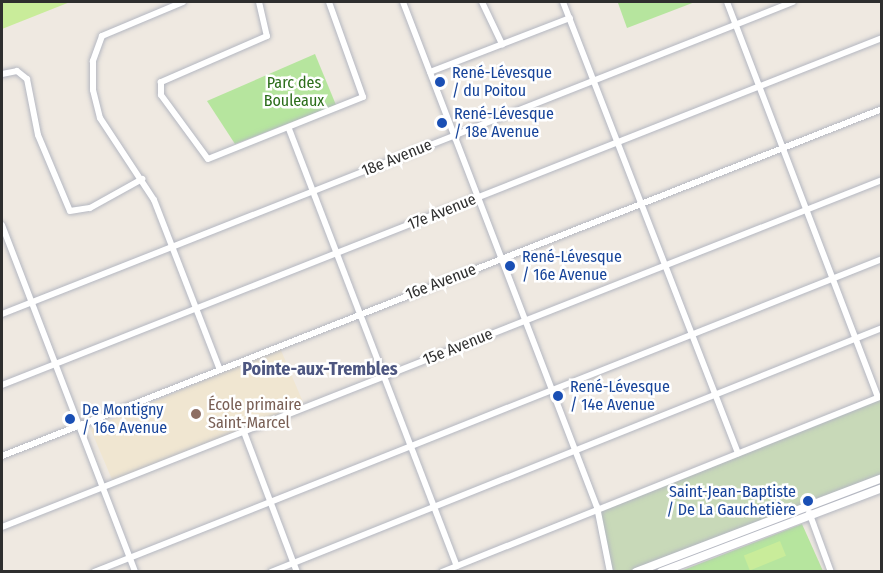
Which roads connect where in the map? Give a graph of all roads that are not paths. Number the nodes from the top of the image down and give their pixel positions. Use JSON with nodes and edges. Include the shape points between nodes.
{"nodes":[{"id":1,"x":183,"y":2,"type":"edge"},
{"id":2,"x":259,"y":2,"type":"edge"},
{"id":3,"x":329,"y":2,"type":"edge"},
{"id":4,"x":403,"y":2,"type":"edge"},
{"id":5,"x":482,"y":2,"type":"edge"},
{"id":6,"x":563,"y":2,"type":"edge"},
{"id":7,"x":727,"y":2,"type":"edge"},
{"id":8,"x":793,"y":2,"type":"edge"},
{"id":9,"x":570,"y":18,"type":"junction"},
{"id":10,"x":736,"y":24,"type":"junction"},
{"id":11,"x":882,"y":38,"type":"edge"},
{"id":12,"x":502,"y":44,"type":"junction"},
{"id":13,"x":430,"y":72,"type":"junction"},
{"id":14,"x":2,"y":74,"type":"edge"},
{"id":15,"x":595,"y":80,"type":"junction"},
{"id":16,"x":760,"y":86,"type":"junction"},
{"id":17,"x":882,"y":109,"type":"edge"},
{"id":18,"x":289,"y":129,"type":"junction"},
{"id":19,"x":454,"y":136,"type":"junction"},
{"id":20,"x":619,"y":142,"type":"junction"},
{"id":21,"x":783,"y":148,"type":"junction"},
{"id":22,"x":142,"y":179,"type":"junction"},
{"id":23,"x":882,"y":180,"type":"edge"},
{"id":24,"x":313,"y":192,"type":"junction"},
{"id":25,"x":477,"y":198,"type":"junction"},
{"id":26,"x":642,"y":203,"type":"junction"},
{"id":27,"x":806,"y":210,"type":"junction"},
{"id":28,"x":2,"y":225,"type":"edge"},
{"id":29,"x":5,"y":241,"type":"edge"},
{"id":30,"x":173,"y":247,"type":"junction"},
{"id":31,"x":337,"y":253,"type":"junction"},
{"id":32,"x":501,"y":259,"type":"junction"},
{"id":33,"x":882,"y":259,"type":"edge"},
{"id":34,"x":666,"y":265,"type":"junction"},
{"id":35,"x":832,"y":278,"type":"junction"},
{"id":36,"x":31,"y":303,"type":"junction"},
{"id":37,"x":196,"y":309,"type":"junction"},
{"id":38,"x":2,"y":314,"type":"edge"},
{"id":39,"x":360,"y":314,"type":"junction"},
{"id":40,"x":524,"y":320,"type":"junction"},
{"id":41,"x":882,"y":328,"type":"edge"},
{"id":42,"x":693,"y":334,"type":"junction"},
{"id":43,"x":856,"y":338,"type":"junction"},
{"id":44,"x":55,"y":364,"type":"junction"},
{"id":45,"x":220,"y":370,"type":"junction"},
{"id":46,"x":385,"y":376,"type":"junction"},
{"id":47,"x":2,"y":385,"type":"edge"},
{"id":48,"x":552,"y":391,"type":"junction"},
{"id":49,"x":716,"y":395,"type":"junction"},
{"id":50,"x":880,"y":396,"type":"edge"},
{"id":51,"x":79,"y":426,"type":"junction"},
{"id":52,"x":244,"y":432,"type":"junction"},
{"id":53,"x":412,"y":446,"type":"junction"},
{"id":54,"x":573,"y":451,"type":"junction"},
{"id":55,"x":738,"y":453,"type":"junction"},
{"id":56,"x":2,"y":456,"type":"edge"},
{"id":57,"x":882,"y":478,"type":"edge"},
{"id":58,"x":102,"y":488,"type":"junction"},
{"id":59,"x":882,"y":488,"type":"edge"},
{"id":60,"x":271,"y":502,"type":"junction"},
{"id":61,"x":434,"y":507,"type":"junction"},
{"id":62,"x":597,"y":507,"type":"junction"},
{"id":63,"x":808,"y":511,"type":"junction"},
{"id":64,"x":2,"y":527,"type":"edge"},
{"id":65,"x":129,"y":558,"type":"junction"},
{"id":66,"x":293,"y":562,"type":"junction"},
{"id":67,"x":457,"y":566,"type":"junction"},
{"id":68,"x":94,"y":572,"type":"edge"},
{"id":69,"x":135,"y":572,"type":"edge"},
{"id":70,"x":271,"y":572,"type":"edge"},
{"id":71,"x":297,"y":572,"type":"edge"},
{"id":72,"x":442,"y":572,"type":"edge"},
{"id":73,"x":610,"y":572,"type":"edge"},
{"id":74,"x":636,"y":572,"type":"edge"},
{"id":75,"x":661,"y":572,"type":"edge"},
{"id":76,"x":831,"y":572,"type":"edge"}],
"edges":[{"from":1,"to":22,"type":"street","via":[[110,30],[93,61],[94,99],[104,124]]},
{"from":2,"to":18,"type":"street","via":[[267,36],[168,77],[159,88],[208,159]]},
{"from":3,"to":18,"type":"street","via":[[363,97]]},
{"from":4,"to":13,"type":"street"},
{"from":5,"to":12,"type":"street"},
{"from":6,"to":9,"type":"street"},
{"from":7,"to":10,"type":"street"},
{"from":8,"to":10,"type":"street","name":"18e Avenue"},
{"from":9,"to":12,"type":"street"},
{"from":9,"to":15,"type":"street"},
{"from":10,"to":15,"type":"street","name":"18e Avenue"},
{"from":10,"to":16,"type":"street"},
{"from":11,"to":16,"type":"street","name":"17e Avenue"},
{"from":12,"to":13,"type":"street"},
{"from":13,"to":19,"type":"street"},
{"from":14,"to":22,"type":"street","via":[[17,71],[27,79],[38,135],[70,211],[90,208]]},
{"from":15,"to":19,"type":"street","name":"18e Avenue"},
{"from":15,"to":20,"type":"street"},
{"from":16,"to":20,"type":"street","name":"17e Avenue"},
{"from":16,"to":21,"type":"street"},
{"from":17,"to":21,"type":"street","name":"16e Avenue"},
{"from":18,"to":24,"type":"street"},
{"from":19,"to":24,"type":"street","name":"18e Avenue"},
{"from":19,"to":25,"type":"street"},
{"from":20,"to":25,"type":"street","name":"17e Avenue"},
{"from":20,"to":26,"type":"street"},
{"from":21,"to":26,"type":"street","name":"16e Avenue"},
{"from":21,"to":27,"type":"street"},
{"from":22,"to":30,"type":"street"},
{"from":23,"to":27,"type":"street","name":"15e Avenue"},
{"from":24,"to":30,"type":"street","name":"18e Avenue"},
{"from":24,"to":31,"type":"street"},
{"from":25,"to":31,"type":"street","name":"17e Avenue"},
{"from":25,"to":32,"type":"street"},
{"from":26,"to":32,"type":"street","name":"16e Avenue"},
{"from":26,"to":34,"type":"street"},
{"from":27,"to":34,"type":"street","name":"15e Avenue"},
{"from":27,"to":35,"type":"street"},
{"from":28,"to":29,"type":"street"},
{"from":29,"to":36,"type":"street"},
{"from":30,"to":36,"type":"street","name":"18e Avenue"},
{"from":30,"to":37,"type":"street"},
{"from":31,"to":37,"type":"street","name":"17e Avenue"},
{"from":31,"to":39,"type":"street"},
{"from":32,"to":39,"type":"street","name":"16e Avenue"},
{"from":32,"to":40,"type":"street"},
{"from":33,"to":35,"type":"street"},
{"from":34,"to":40,"type":"street","name":"15e Avenue"},
{"from":34,"to":42,"type":"street"},
{"from":35,"to":42,"type":"street"},
{"from":35,"to":43,"type":"street"},
{"from":36,"to":38,"type":"street","name":"18e Avenue"},
{"from":36,"to":44,"type":"street"},
{"from":37,"to":44,"type":"street","name":"17e Avenue"},
{"from":37,"to":45,"type":"street"},
{"from":39,"to":45,"type":"street","name":"16e Avenue"},
{"from":39,"to":46,"type":"street"},
{"from":40,"to":46,"type":"street","name":"15e Avenue"},
{"from":40,"to":48,"type":"street"},
{"from":41,"to":43,"type":"street"},
{"from":42,"to":48,"type":"street"},
{"from":42,"to":49,"type":"street"},
{"from":43,"to":49,"type":"street"},
{"from":43,"to":50,"type":"street"},
{"from":44,"to":47,"type":"street","name":"17e Avenue"},
{"from":44,"to":51,"type":"street"},
{"from":45,"to":51,"type":"street","name":"16e Avenue"},
{"from":46,"to":52,"type":"street","name":"15e Avenue"},
{"from":46,"to":53,"type":"street"},
{"from":48,"to":53,"type":"street"},
{"from":48,"to":54,"type":"street"},
{"from":49,"to":54,"type":"street"},
{"from":49,"to":55,"type":"street"},
{"from":50,"to":55,"type":"street"},
{"from":51,"to":56,"type":"street","name":"16e Avenue"},
{"from":51,"to":58,"type":"street"},
{"from":52,"to":58,"type":"street","name":"15e Avenue"},
{"from":52,"to":60,"type":"street"},
{"from":53,"to":60,"type":"street"},
{"from":53,"to":61,"type":"street"},
{"from":54,"to":61,"type":"street"},
{"from":54,"to":62,"type":"street"},
{"from":55,"to":62,"type":"street"},
{"from":57,"to":63,"type":"main road"},
{"from":58,"to":64,"type":"street","name":"15e Avenue"},
{"from":58,"to":65,"type":"street"},
{"from":59,"to":63,"type":"main road"},
{"from":60,"to":65,"type":"street"},
{"from":60,"to":66,"type":"street"},
{"from":61,"to":66,"type":"street"},
{"from":61,"to":67,"type":"street"},
{"from":62,"to":67,"type":"street"},
{"from":62,"to":73,"type":"street"},
{"from":63,"to":74,"type":"main road"},
{"from":63,"to":75,"type":"main road"},
{"from":63,"to":76,"type":"street"},
{"from":65,"to":68,"type":"street"},
{"from":65,"to":69,"type":"street"},
{"from":66,"to":70,"type":"street"},
{"from":66,"to":71,"type":"street"},
{"from":67,"to":72,"type":"street"}]}
